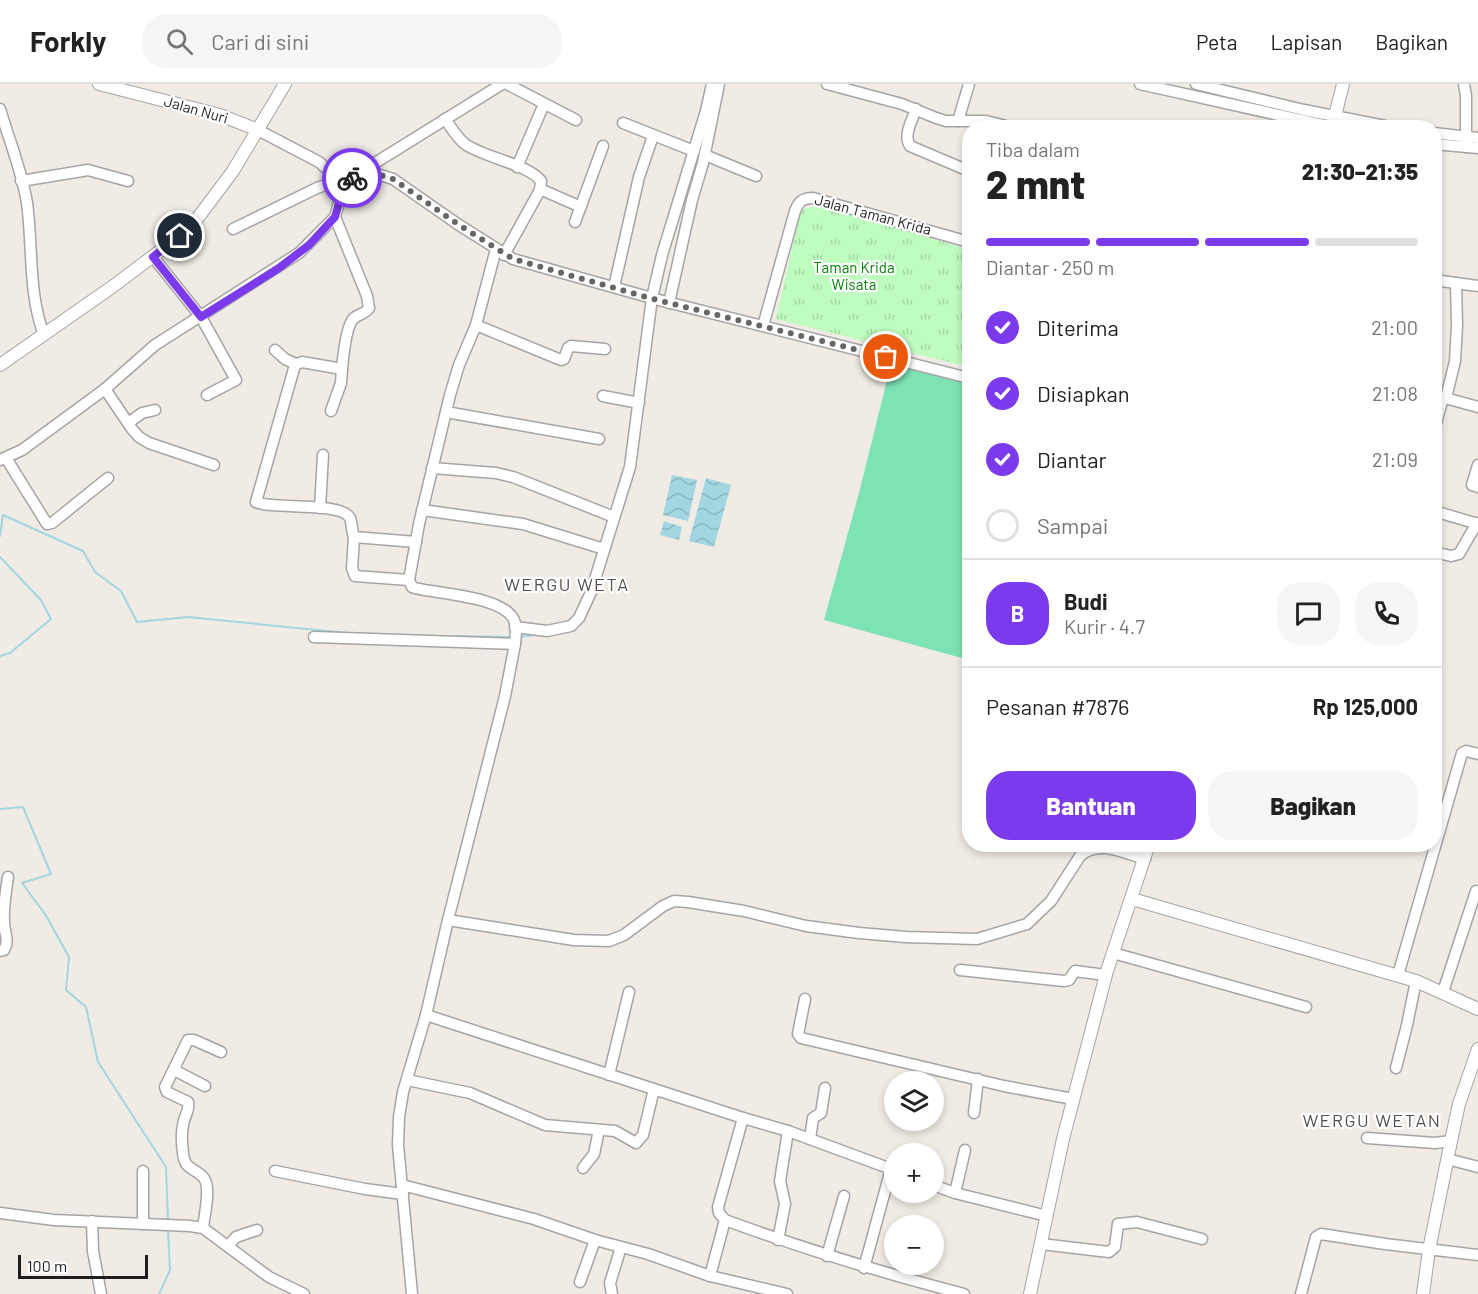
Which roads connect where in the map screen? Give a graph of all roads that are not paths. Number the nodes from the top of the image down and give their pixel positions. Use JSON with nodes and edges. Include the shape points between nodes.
{"nodes":[{"id":1,"x":99,"y":84,"type":"edge"},
{"id":2,"x":502,"y":84,"type":"edge"},
{"id":3,"x":507,"y":84,"type":"edge"},
{"id":4,"x":712,"y":84,"type":"edge"},
{"id":5,"x":719,"y":84,"type":"edge"},
{"id":6,"x":827,"y":84,"type":"edge"},
{"id":7,"x":969,"y":84,"type":"edge"},
{"id":8,"x":1196,"y":84,"type":"edge"},
{"id":9,"x":1343,"y":84,"type":"edge"},
{"id":10,"x":1464,"y":84,"type":"edge"},
{"id":11,"x":1147,"y":85,"type":"edge"},
{"id":12,"x":280,"y":86,"type":"edge"},
{"id":13,"x":544,"y":104,"type":"junction"},
{"id":14,"x":0,"y":109,"type":"edge"},
{"id":15,"x":916,"y":110,"type":"junction"},
{"id":16,"x":445,"y":119,"type":"junction"},
{"id":17,"x":576,"y":120,"type":"dead end"},
{"id":18,"x":1315,"y":120,"type":"edge"},
{"id":19,"x":1320,"y":120,"type":"edge"},
{"id":20,"x":1335,"y":120,"type":"edge"},
{"id":21,"x":958,"y":121,"type":"junction"},
{"id":22,"x":962,"y":121,"type":"edge"},
{"id":23,"x":623,"y":123,"type":"dead end"},
{"id":24,"x":258,"y":130,"type":"junction"},
{"id":25,"x":4,"y":135,"type":"edge"},
{"id":26,"x":653,"y":136,"type":"junction"},
{"id":27,"x":1442,"y":140,"type":"edge"},
{"id":28,"x":1469,"y":141,"type":"edge"},
{"id":29,"x":603,"y":146,"type":"dead end"},
{"id":30,"x":1478,"y":148,"type":"edge"},
{"id":31,"x":699,"y":153,"type":"junction"},
{"id":32,"x":517,"y":167,"type":"junction"},
{"id":33,"x":962,"y":168,"type":"edge"},
{"id":34,"x":355,"y":176,"type":"junction"},
{"id":35,"x":756,"y":176,"type":"dead end"},
{"id":36,"x":21,"y":181,"type":"junction"},
{"id":37,"x":128,"y":181,"type":"dead end"},
{"id":38,"x":340,"y":184,"type":"junction"},
{"id":39,"x":540,"y":189,"type":"junction"},
{"id":40,"x":581,"y":207,"type":"junction"},
{"id":41,"x":335,"y":217,"type":"junction"},
{"id":42,"x":575,"y":222,"type":"dead end"},
{"id":43,"x":233,"y":229,"type":"dead end"},
{"id":44,"x":962,"y":240,"type":"edge"},
{"id":45,"x":500,"y":252,"type":"junction"},
{"id":46,"x":153,"y":257,"type":"junction"},
{"id":47,"x":1442,"y":281,"type":"edge"},
{"id":48,"x":1456,"y":283,"type":"junction"},
{"id":49,"x":1478,"y":286,"type":"edge"},
{"id":50,"x":614,"y":287,"type":"junction"},
{"id":51,"x":658,"y":300,"type":"junction"},
{"id":52,"x":201,"y":317,"type":"junction"},
{"id":53,"x":476,"y":325,"type":"junction"},
{"id":54,"x":763,"y":326,"type":"junction"},
{"id":55,"x":44,"y":335,"type":"junction"},
{"id":56,"x":605,"y":349,"type":"dead end"},
{"id":57,"x":275,"y":350,"type":"dead end"},
{"id":58,"x":297,"y":364,"type":"junction"},
{"id":59,"x":0,"y":365,"type":"edge"},
{"id":60,"x":342,"y":369,"type":"junction"},
{"id":61,"x":962,"y":376,"type":"edge"},
{"id":62,"x":105,"y":389,"type":"junction"},
{"id":63,"x":1442,"y":394,"type":"edge"},
{"id":64,"x":207,"y":395,"type":"dead end"},
{"id":65,"x":603,"y":396,"type":"dead end"},
{"id":66,"x":1442,"y":397,"type":"edge"},
{"id":67,"x":639,"y":403,"type":"junction"},
{"id":68,"x":1478,"y":407,"type":"edge"},
{"id":69,"x":155,"y":410,"type":"dead end"},
{"id":70,"x":331,"y":411,"type":"dead end"},
{"id":71,"x":446,"y":412,"type":"junction"},
{"id":72,"x":128,"y":423,"type":"junction"},
{"id":73,"x":599,"y":439,"type":"dead end"},
{"id":74,"x":323,"y":455,"type":"dead end"},
{"id":75,"x":3,"y":459,"type":"edge"},
{"id":76,"x":214,"y":465,"type":"dead end"},
{"id":77,"x":1478,"y":465,"type":"edge"},
{"id":78,"x":432,"y":468,"type":"junction"},
{"id":79,"x":108,"y":478,"type":"dead end"},
{"id":80,"x":1478,"y":488,"type":"edge"},
{"id":81,"x":320,"y":508,"type":"junction"},
{"id":82,"x":423,"y":510,"type":"junction"},
{"id":83,"x":1442,"y":513,"type":"edge"},
{"id":84,"x":614,"y":517,"type":"junction"},
{"id":85,"x":1477,"y":524,"type":"edge"},
{"id":86,"x":354,"y":537,"type":"junction"},
{"id":87,"x":416,"y":542,"type":"junction"},
{"id":88,"x":604,"y":549,"type":"junction"},
{"id":89,"x":1442,"y":554,"type":"edge"},
{"id":90,"x":410,"y":580,"type":"junction"},
{"id":91,"x":515,"y":636,"type":"junction"},
{"id":92,"x":314,"y":637,"type":"dead end"},
{"id":93,"x":1478,"y":754,"type":"edge"},
{"id":94,"x":1442,"y":822,"type":"edge"},
{"id":95,"x":1084,"y":852,"type":"edge"},
{"id":96,"x":1120,"y":852,"type":"edge"},
{"id":97,"x":1146,"y":852,"type":"edge"},
{"id":98,"x":1433,"y":852,"type":"edge"},
{"id":99,"x":1144,"y":859,"type":"junction"},
{"id":100,"x":8,"y":877,"type":"dead end"},
{"id":101,"x":1477,"y":888,"type":"edge"},
{"id":102,"x":1132,"y":899,"type":"junction"},
{"id":103,"x":448,"y":920,"type":"junction"},
{"id":104,"x":0,"y":951,"type":"edge"},
{"id":105,"x":1113,"y":953,"type":"junction"},
{"id":106,"x":960,"y":969,"type":"dead end"},
{"id":107,"x":1105,"y":975,"type":"junction"},
{"id":108,"x":1398,"y":975,"type":"junction"},
{"id":109,"x":1416,"y":981,"type":"junction"},
{"id":110,"x":628,"y":992,"type":"dead end"},
{"id":111,"x":1443,"y":992,"type":"junction"},
{"id":112,"x":805,"y":999,"type":"dead end"},
{"id":113,"x":1306,"y":1007,"type":"dead end"},
{"id":114,"x":1478,"y":1008,"type":"edge"},
{"id":115,"x":426,"y":1015,"type":"junction"},
{"id":116,"x":1478,"y":1049,"type":"edge"},
{"id":117,"x":221,"y":1052,"type":"dead end"},
{"id":118,"x":1396,"y":1068,"type":"dead end"},
{"id":119,"x":174,"y":1071,"type":"junction"},
{"id":120,"x":609,"y":1075,"type":"junction"},
{"id":121,"x":978,"y":1079,"type":"junction"},
{"id":122,"x":407,"y":1080,"type":"junction"},
{"id":123,"x":205,"y":1086,"type":"dead end"},
{"id":124,"x":825,"y":1088,"type":"dead end"},
{"id":125,"x":654,"y":1089,"type":"junction"},
{"id":126,"x":1073,"y":1099,"type":"junction"},
{"id":127,"x":974,"y":1113,"type":"dead end"},
{"id":128,"x":743,"y":1118,"type":"junction"},
{"id":129,"x":599,"y":1130,"type":"junction"},
{"id":130,"x":788,"y":1131,"type":"junction"},
{"id":131,"x":1367,"y":1138,"type":"dead end"},
{"id":132,"x":810,"y":1139,"type":"junction"},
{"id":133,"x":1451,"y":1141,"type":"junction"},
{"id":134,"x":965,"y":1150,"type":"dead end"},
{"id":135,"x":1447,"y":1159,"type":"junction"},
{"id":136,"x":884,"y":1167,"type":"edge"},
{"id":137,"x":1478,"y":1167,"type":"edge"},
{"id":138,"x":583,"y":1168,"type":"dead end"},
{"id":139,"x":143,"y":1171,"type":"dead end"},
{"id":140,"x":275,"y":1171,"type":"dead end"},
{"id":141,"x":403,"y":1189,"type":"junction"},
{"id":142,"x":944,"y":1189,"type":"edge"},
{"id":143,"x":955,"y":1193,"type":"junction"},
{"id":144,"x":844,"y":1196,"type":"dead end"},
{"id":145,"x":884,"y":1200,"type":"edge"},
{"id":146,"x":0,"y":1213,"type":"edge"},
{"id":147,"x":1047,"y":1216,"type":"junction"},
{"id":148,"x":92,"y":1221,"type":"junction"},
{"id":149,"x":725,"y":1221,"type":"junction"},
{"id":150,"x":148,"y":1224,"type":"junction"},
{"id":151,"x":202,"y":1228,"type":"junction"},
{"id":152,"x":258,"y":1230,"type":"dead end"},
{"id":153,"x":1202,"y":1239,"type":"dead end"},
{"id":154,"x":596,"y":1240,"type":"junction"},
{"id":155,"x":778,"y":1240,"type":"junction"},
{"id":156,"x":1041,"y":1244,"type":"junction"},
{"id":157,"x":228,"y":1246,"type":"junction"},
{"id":158,"x":621,"y":1247,"type":"junction"},
{"id":159,"x":1429,"y":1250,"type":"junction"},
{"id":160,"x":1478,"y":1255,"type":"edge"},
{"id":161,"x":827,"y":1256,"type":"junction"},
{"id":162,"x":864,"y":1268,"type":"junction"},
{"id":163,"x":710,"y":1276,"type":"junction"},
{"id":164,"x":580,"y":1282,"type":"dead end"},
{"id":165,"x":101,"y":1294,"type":"edge"},
{"id":166,"x":304,"y":1294,"type":"edge"},
{"id":167,"x":412,"y":1294,"type":"edge"},
{"id":168,"x":612,"y":1294,"type":"edge"},
{"id":169,"x":787,"y":1294,"type":"edge"},
{"id":170,"x":964,"y":1294,"type":"edge"},
{"id":171,"x":1030,"y":1294,"type":"edge"},
{"id":172,"x":1301,"y":1294,"type":"edge"},
{"id":173,"x":1423,"y":1294,"type":"edge"}],
"edges":[{"from":1,"to":24,"type":"street","name":"Jalan Nuri","via":[[220,115]]},
{"from":2,"to":16,"type":"street"},
{"from":3,"to":13,"type":"street"},
{"from":4,"to":31,"type":"street"},
{"from":5,"to":31,"type":"street"},
{"from":6,"to":15,"type":"street"},
{"from":7,"to":21,"type":"street"},
{"from":8,"to":19,"type":"street"},
{"from":9,"to":20,"type":"street"},
{"from":10,"to":28,"type":"street"},
{"from":11,"to":18,"type":"street"},
{"from":12,"to":24,"type":"street"},
{"from":13,"to":17,"type":"street"},
{"from":13,"to":32,"type":"street"},
{"from":14,"to":25,"type":"street"},
{"from":15,"to":21,"type":"street"},
{"from":15,"to":33,"type":"street","via":[[907,137],[910,146]]},
{"from":16,"to":32,"type":"street","via":[[463,143]]},
{"from":16,"to":34,"type":"street"},
{"from":21,"to":22,"type":"street"},
{"from":23,"to":26,"type":"street"},
{"from":24,"to":38,"type":"street","via":[[319,162]]},
{"from":24,"to":46,"type":"street","via":[[194,223]]},
{"from":25,"to":36,"type":"street"},
{"from":26,"to":31,"type":"street"},
{"from":26,"to":50,"type":"street","via":[[639,177]]},
{"from":27,"to":28,"type":"street"},
{"from":28,"to":30,"type":"street"},
{"from":29,"to":40,"type":"street"},
{"from":31,"to":35,"type":"street"},
{"from":31,"to":51,"type":"street","via":[[692,200]]},
{"from":31,"to":51,"type":"street","via":[[662,255]]},
{"from":32,"to":39,"type":"street","via":[[538,177]]},
{"from":34,"to":38,"type":"street","via":[[344,176]]},
{"from":34,"to":45,"type":"street","via":[[377,174],[393,179]]},
{"from":36,"to":37,"type":"street","via":[[88,170]]},
{"from":36,"to":55,"type":"street","via":[[27,205],[34,293]]},
{"from":38,"to":41,"type":"street"},
{"from":38,"to":43,"type":"street","via":[[317,188]]},
{"from":39,"to":40,"type":"street"},
{"from":39,"to":45,"type":"street"},
{"from":40,"to":42,"type":"street"},
{"from":41,"to":52,"type":"street","via":[[299,253]]},
{"from":41,"to":60,"type":"street","via":[[369,308],[349,325]]},
{"from":44,"to":54,"type":"street","name":"Jalan Taman Krida","via":[[805,198],[795,211]]},
{"from":45,"to":50,"type":"street"},
{"from":45,"to":53,"type":"street"},
{"from":46,"to":52,"type":"street"},
{"from":46,"to":55,"type":"street"},
{"from":47,"to":48,"type":"street"},
{"from":48,"to":49,"type":"street"},
{"from":48,"to":63,"type":"street","via":[[1455,362]]},
{"from":50,"to":51,"type":"street"},
{"from":51,"to":54,"type":"street"},
{"from":51,"to":67,"type":"street"},
{"from":52,"to":62,"type":"street","via":[[155,345]]},
{"from":52,"to":64,"type":"street","via":[[236,380]]},
{"from":53,"to":56,"type":"street","via":[[561,360],[571,346]]},
{"from":53,"to":71,"type":"street","via":[[459,365]]},
{"from":54,"to":61,"type":"street"},
{"from":55,"to":59,"type":"street"},
{"from":57,"to":58,"type":"street"},
{"from":58,"to":60,"type":"street"},
{"from":58,"to":81,"type":"street","via":[[256,502]]},
{"from":60,"to":70,"type":"street"},
{"from":62,"to":72,"type":"street"},
{"from":62,"to":75,"type":"street","via":[[22,450]]},
{"from":65,"to":67,"type":"street"},
{"from":66,"to":68,"type":"street"},
{"from":67,"to":84,"type":"street","via":[[630,467]]},
{"from":69,"to":72,"type":"street"},
{"from":71,"to":73,"type":"street"},
{"from":71,"to":78,"type":"street"},
{"from":72,"to":76,"type":"street","via":[[149,443]]},
{"from":74,"to":81,"type":"street"},
{"from":75,"to":79,"type":"street","via":[[47,524]]},
{"from":77,"to":80,"type":"street","via":[[1472,485]]},
{"from":78,"to":82,"type":"street"},
{"from":78,"to":84,"type":"street","via":[[513,477]]},
{"from":81,"to":86,"type":"street","via":[[348,516]]},
{"from":82,"to":87,"type":"street"},
{"from":82,"to":88,"type":"street","via":[[523,524]]},
{"from":83,"to":85,"type":"street"},
{"from":84,"to":88,"type":"street"},
{"from":85,"to":89,"type":"street","via":[[1459,554]]},
{"from":86,"to":87,"type":"street"},
{"from":86,"to":90,"type":"street","via":[[352,568],[356,576]]},
{"from":87,"to":90,"type":"street"},
{"from":88,"to":91,"type":"street","via":[[591,592],[576,623]]},
{"from":90,"to":91,"type":"street","via":[[415,588],[498,606],[512,617]]},
{"from":91,"to":92,"type":"street"},
{"from":91,"to":103,"type":"street","via":[[505,696]]},
{"from":93,"to":94,"type":"street","via":[[1462,753]]},
{"from":95,"to":103,"type":"street","via":[[1051,902],[1027,924],[977,939],[859,933],[688,902],[663,906],[624,935],[609,941],[574,940]]},
{"from":96,"to":99,"type":"street"},
{"from":97,"to":99,"type":"street"},
{"from":98,"to":108,"type":"street"},
{"from":99,"to":102,"type":"street"},
{"from":100,"to":104,"type":"street","via":[[4,923],[7,945]]},
{"from":101,"to":111,"type":"street"},
{"from":102,"to":105,"type":"street"},
{"from":102,"to":108,"type":"street"},
{"from":103,"to":115,"type":"street"},
{"from":105,"to":107,"type":"street"},
{"from":105,"to":113,"type":"street"},
{"from":106,"to":107,"type":"street","via":[[1064,981],[1075,971]]},
{"from":107,"to":126,"type":"street"},
{"from":108,"to":109,"type":"street"},
{"from":109,"to":111,"type":"street"},
{"from":109,"to":118,"type":"street"},
{"from":110,"to":120,"type":"street"},
{"from":111,"to":114,"type":"street"},
{"from":112,"to":121,"type":"street","via":[[798,1034],[801,1038]]},
{"from":115,"to":120,"type":"street"},
{"from":115,"to":122,"type":"street"},
{"from":116,"to":133,"type":"street"},
{"from":117,"to":119,"type":"street","via":[[188,1040]]},
{"from":119,"to":123,"type":"street"},
{"from":119,"to":151,"type":"street","via":[[165,1089],[188,1102],[182,1127],[183,1154],[188,1168],[206,1183]]},
{"from":120,"to":125,"type":"street"},
{"from":121,"to":126,"type":"street"},
{"from":121,"to":127,"type":"street"},
{"from":122,"to":129,"type":"street","via":[[470,1093],[545,1125]]},
{"from":122,"to":141,"type":"street","via":[[399,1117]]},
{"from":124,"to":132,"type":"street","via":[[821,1113],[813,1118]]},
{"from":125,"to":128,"type":"street"},
{"from":125,"to":129,"type":"street","via":[[643,1135],[636,1143],[615,1131]]},
{"from":126,"to":147,"type":"street"},
{"from":128,"to":130,"type":"street"},
{"from":128,"to":149,"type":"street","via":[[718,1207]]},
{"from":129,"to":138,"type":"street","via":[[594,1154]]},
{"from":130,"to":132,"type":"street"},
{"from":130,"to":155,"type":"street","via":[[780,1181],[785,1204]]},
{"from":131,"to":133,"type":"street"},
{"from":132,"to":136,"type":"street"},
{"from":133,"to":135,"type":"street"},
{"from":134,"to":143,"type":"street"},
{"from":135,"to":137,"type":"street"},
{"from":135,"to":159,"type":"street"},
{"from":139,"to":150,"type":"street"},
{"from":140,"to":141,"type":"street","via":[[365,1189]]},
{"from":141,"to":154,"type":"street","via":[[534,1219]]},
{"from":141,"to":167,"type":"street"},
{"from":142,"to":143,"type":"street"},
{"from":143,"to":147,"type":"street"},
{"from":144,"to":161,"type":"street"},
{"from":145,"to":162,"type":"street"},
{"from":146,"to":148,"type":"street"},
{"from":147,"to":156,"type":"street"},
{"from":148,"to":150,"type":"street"},
{"from":148,"to":165,"type":"street"},
{"from":149,"to":155,"type":"street"},
{"from":149,"to":163,"type":"street"},
{"from":150,"to":151,"type":"street"},
{"from":151,"to":157,"type":"street"},
{"from":152,"to":157,"type":"street","via":[[236,1237]]},
{"from":153,"to":156,"type":"street","via":[[1137,1222],[1117,1226],[1114,1250],[1109,1252]]},
{"from":154,"to":158,"type":"street"},
{"from":154,"to":164,"type":"street"},
{"from":155,"to":161,"type":"street"},
{"from":156,"to":171,"type":"street"},
{"from":157,"to":166,"type":"street","via":[[269,1277]]},
{"from":158,"to":163,"type":"street"},
{"from":158,"to":168,"type":"street","via":[[609,1283]]},
{"from":159,"to":160,"type":"street"},
{"from":159,"to":172,"type":"street","via":[[1319,1234]]},
{"from":159,"to":173,"type":"street"},
{"from":161,"to":162,"type":"street"},
{"from":162,"to":170,"type":"street"},
{"from":163,"to":169,"type":"street"}]}
